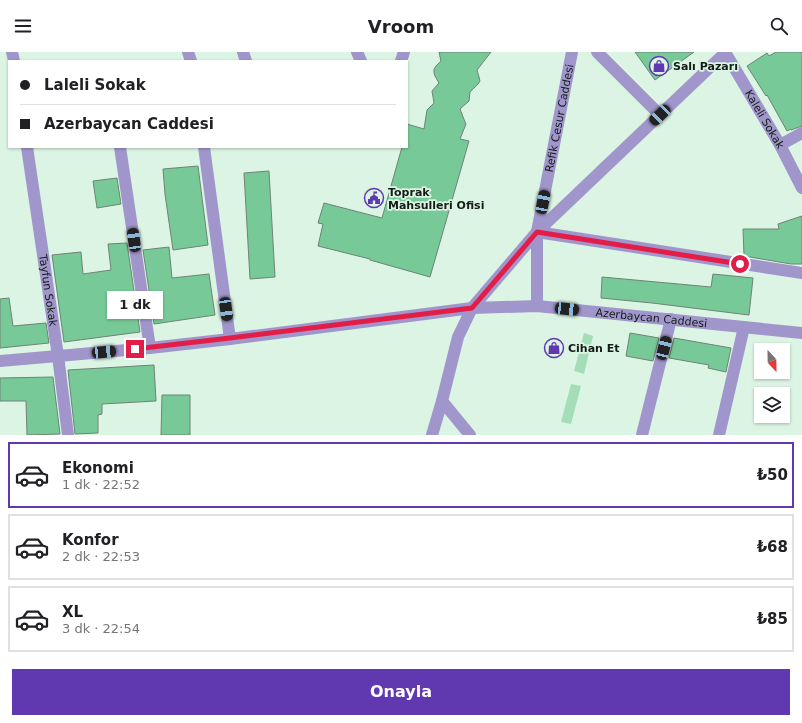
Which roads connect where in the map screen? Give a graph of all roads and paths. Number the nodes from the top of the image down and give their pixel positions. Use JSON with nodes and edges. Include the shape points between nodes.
{"nodes":[{"id":1,"x":572,"y":52,"type":"edge"},
{"id":2,"x":598,"y":52,"type":"edge"},
{"id":3,"x":725,"y":52,"type":"edge"},
{"id":4,"x":660,"y":115,"type":"junction"},
{"id":5,"x":802,"y":133,"type":"edge"},
{"id":6,"x":780,"y":146,"type":"junction"},
{"id":7,"x":27,"y":148,"type":"edge"},
{"id":8,"x":120,"y":148,"type":"edge"},
{"id":9,"x":204,"y":148,"type":"edge"},
{"id":10,"x":802,"y":188,"type":"edge"},
{"id":11,"x":537,"y":232,"type":"junction"},
{"id":12,"x":802,"y":273,"type":"edge"},
{"id":13,"x":537,"y":306,"type":"junction"},
{"id":14,"x":472,"y":308,"type":"junction"},
{"id":15,"x":671,"y":319,"type":"junction"},
{"id":16,"x":744,"y":327,"type":"junction"},
{"id":17,"x":802,"y":334,"type":"edge"},
{"id":18,"x":230,"y":338,"type":"junction"},
{"id":19,"x":150,"y":348,"type":"junction"},
{"id":20,"x":58,"y":356,"type":"junction"},
{"id":21,"x":0,"y":361,"type":"edge"},
{"id":22,"x":442,"y":401,"type":"junction"},
{"id":23,"x":68,"y":435,"type":"edge"},
{"id":24,"x":432,"y":435,"type":"edge"},
{"id":25,"x":470,"y":435,"type":"edge"},
{"id":26,"x":642,"y":435,"type":"edge"},
{"id":27,"x":719,"y":435,"type":"edge"}],
"edges":[{"from":1,"to":11,"type":"street","name":"Refik Cesur Caddesi"},
{"from":2,"to":4,"type":"street"},
{"from":3,"to":4,"type":"street"},
{"from":3,"to":6,"type":"street","name":"Kaleli Sokak"},
{"from":4,"to":11,"type":"street"},
{"from":5,"to":6,"type":"street"},
{"from":6,"to":10,"type":"street","name":"Kaleli Sokak"},
{"from":7,"to":20,"type":"street","name":"Tayfun Sokak"},
{"from":8,"to":19,"type":"street"},
{"from":9,"to":18,"type":"street"},
{"from":11,"to":12,"type":"street"},
{"from":11,"to":13,"type":"street","name":"Refik Cesur Caddesi"},
{"from":11,"to":14,"type":"street"},
{"from":13,"to":14,"type":"street","name":"Azerbaycan Caddesi"},
{"from":13,"to":15,"type":"street","name":"Azerbaycan Caddesi"},
{"from":14,"to":18,"type":"street","name":"Azerbaycan Caddesi"},
{"from":14,"to":22,"type":"street","via":[[458,337]]},
{"from":15,"to":16,"type":"street","name":"Azerbaycan Caddesi"},
{"from":15,"to":26,"type":"street"},
{"from":16,"to":17,"type":"street","name":"Azerbaycan Caddesi"},
{"from":16,"to":27,"type":"street"},
{"from":18,"to":19,"type":"street","name":"Azerbaycan Caddesi"},
{"from":19,"to":20,"type":"street","name":"Azerbaycan Caddesi"},
{"from":20,"to":21,"type":"street","name":"Azerbaycan Caddesi"},
{"from":20,"to":23,"type":"street","name":"Tayfun Sokak"},
{"from":22,"to":24,"type":"street"},
{"from":22,"to":25,"type":"street"}]}
